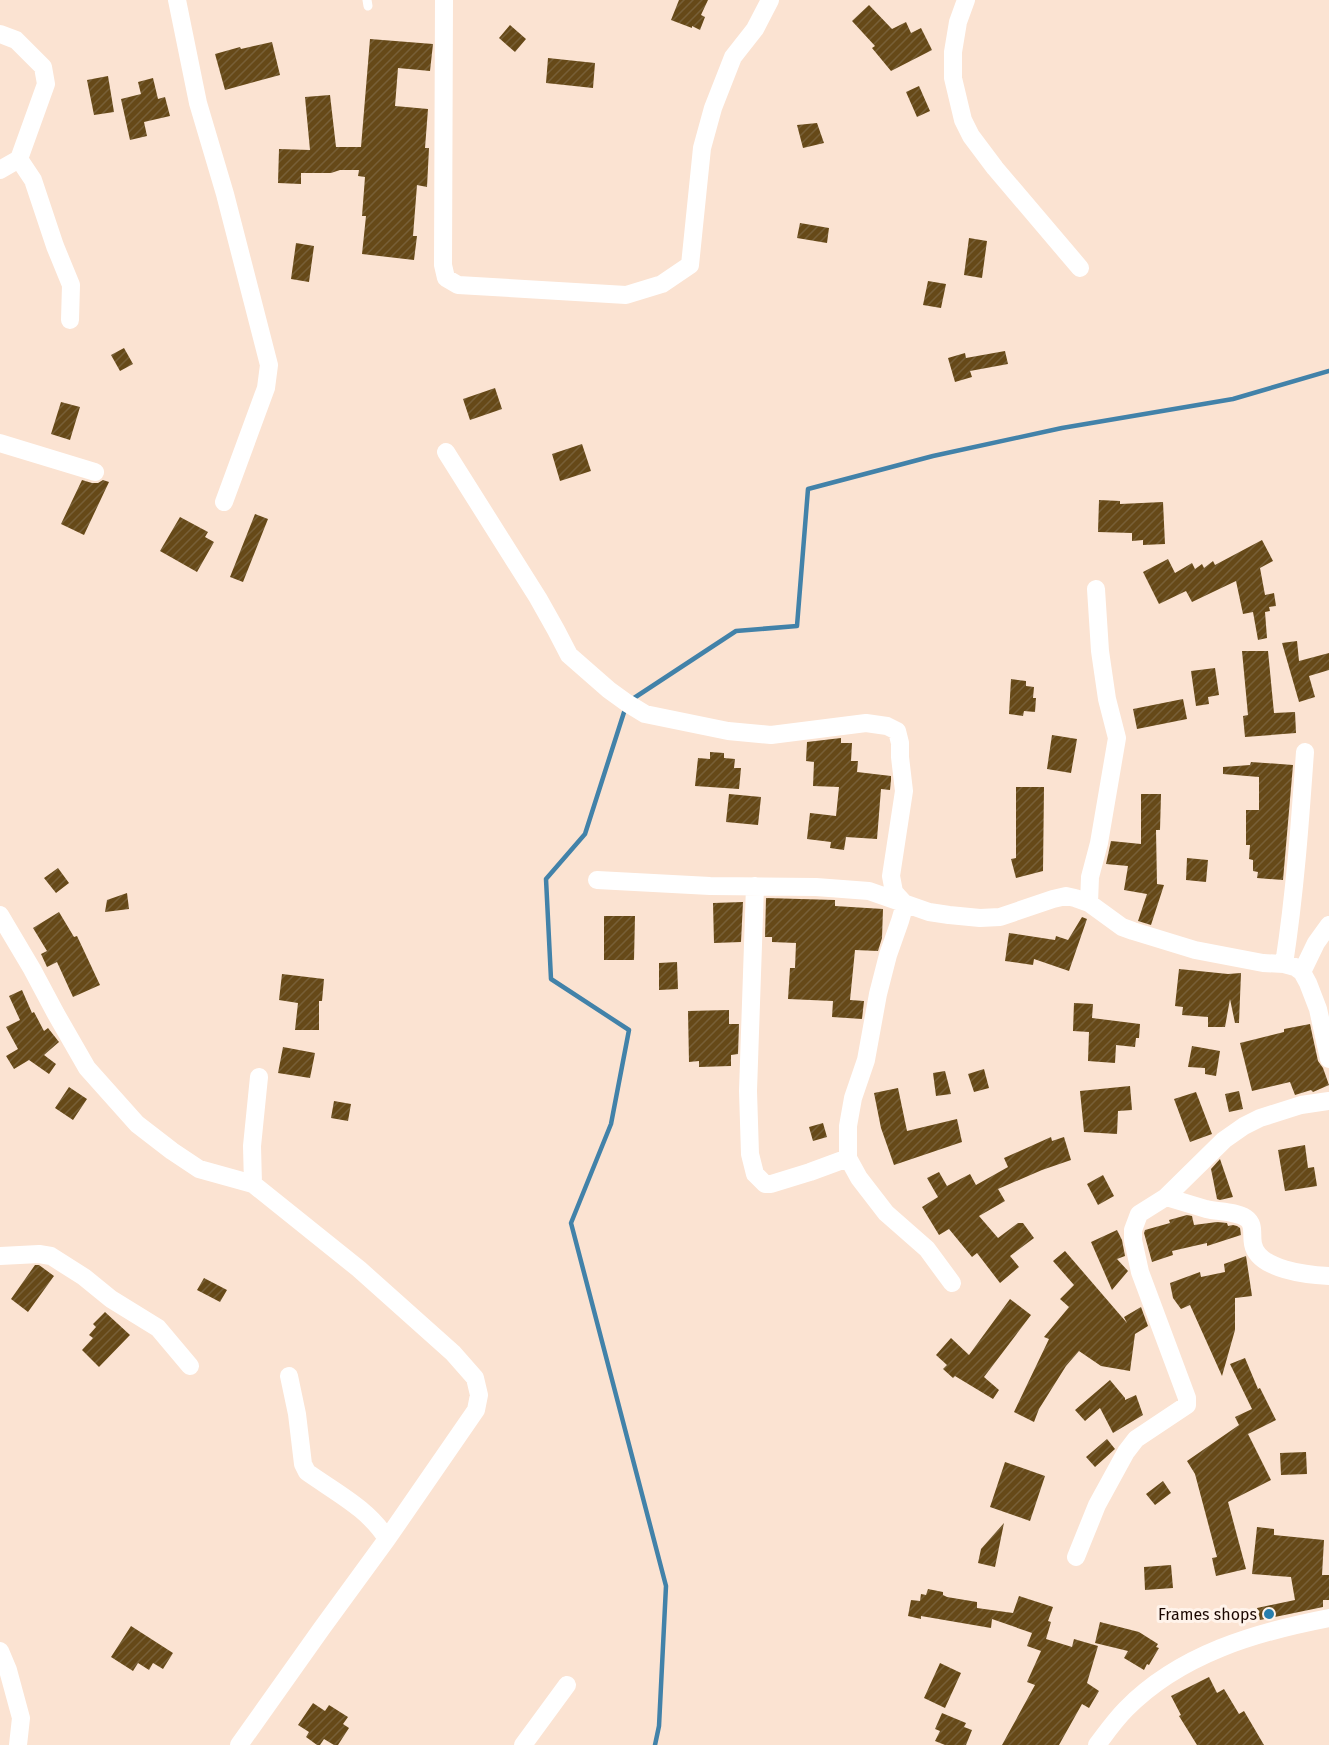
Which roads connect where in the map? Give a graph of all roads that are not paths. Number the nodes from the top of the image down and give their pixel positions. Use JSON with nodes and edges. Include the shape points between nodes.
{"nodes":[{"id":1,"x":177,"y":0,"type":"edge"},
{"id":2,"x":444,"y":0,"type":"edge"},
{"id":3,"x":770,"y":0,"type":"edge"},
{"id":4,"x":966,"y":0,"type":"edge"},
{"id":5,"x":0,"y":34,"type":"edge"},
{"id":6,"x":19,"y":159,"type":"junction"},
{"id":7,"x":0,"y":170,"type":"edge"},
{"id":8,"x":1080,"y":268,"type":"dead end"},
{"id":9,"x":70,"y":320,"type":"dead end"},
{"id":10,"x":0,"y":443,"type":"edge"},
{"id":11,"x":446,"y":452,"type":"dead end"},
{"id":12,"x":95,"y":472,"type":"dead end"},
{"id":13,"x":224,"y":502,"type":"dead end"},
{"id":14,"x":1096,"y":589,"type":"dead end"},
{"id":15,"x":1305,"y":752,"type":"dead end"},
{"id":16,"x":597,"y":880,"type":"dead end"},
{"id":17,"x":755,"y":886,"type":"junction"},
{"id":18,"x":1089,"y":903,"type":"junction"},
{"id":19,"x":905,"y":904,"type":"junction"},
{"id":20,"x":0,"y":915,"type":"edge"},
{"id":21,"x":1329,"y":925,"type":"edge"},
{"id":22,"x":1284,"y":964,"type":"junction"},
{"id":23,"x":1302,"y":972,"type":"junction"},
{"id":24,"x":1326,"y":1031,"type":"edge"},
{"id":25,"x":1329,"y":1059,"type":"edge"},
{"id":26,"x":259,"y":1077,"type":"dead end"},
{"id":27,"x":1329,"y":1101,"type":"edge"},
{"id":28,"x":848,"y":1158,"type":"junction"},
{"id":29,"x":253,"y":1184,"type":"junction"},
{"id":30,"x":1166,"y":1197,"type":"junction"},
{"id":31,"x":0,"y":1256,"type":"edge"},
{"id":32,"x":1329,"y":1276,"type":"edge"},
{"id":33,"x":952,"y":1282,"type":"dead end"},
{"id":34,"x":190,"y":1366,"type":"dead end"},
{"id":35,"x":290,"y":1376,"type":"dead end"},
{"id":36,"x":387,"y":1539,"type":"junction"},
{"id":37,"x":1076,"y":1557,"type":"dead end"},
{"id":38,"x":1329,"y":1618,"type":"edge"},
{"id":39,"x":0,"y":1651,"type":"edge"},
{"id":40,"x":567,"y":1685,"type":"dead end"},
{"id":41,"x":18,"y":1745,"type":"edge"},
{"id":42,"x":239,"y":1745,"type":"edge"},
{"id":43,"x":523,"y":1745,"type":"edge"},
{"id":44,"x":1096,"y":1745,"type":"edge"}],
"edges":[{"from":1,"to":13,"type":"street","via":[[198,103],[269,365],[266,388]]},
{"from":2,"to":3,"type":"street","via":[[446,278],[458,285],[626,295],[662,284],[690,266],[702,148],[713,108],[733,57],[755,30]]},
{"from":4,"to":8,"type":"street","via":[[953,52],[953,78],[963,120],[995,168]]},
{"from":5,"to":6,"type":"street","via":[[16,40],[43,67],[46,84]]},
{"from":6,"to":7,"type":"street"},
{"from":6,"to":9,"type":"street","via":[[33,180],[71,285]]},
{"from":10,"to":12,"type":"street"},
{"from":11,"to":19,"type":"street","via":[[538,598],[569,656],[645,714],[728,731],[771,735],[866,723],[897,731],[904,790],[891,876],[894,892]]},
{"from":14,"to":18,"type":"street","via":[[1100,651],[1117,738],[1090,877]]},
{"from":15,"to":22,"type":"street","via":[[1299,846]]},
{"from":16,"to":17,"type":"street"},
{"from":17,"to":19,"type":"street","via":[[869,891]]},
{"from":17,"to":28,"type":"street","via":[[748,1090],[750,1154],[755,1174],[765,1184],[771,1184]]},
{"from":18,"to":19,"type":"street","via":[[1066,896],[1000,916],[980,918],[939,914]]},
{"from":18,"to":22,"type":"street","via":[[1133,931],[1195,950]]},
{"from":19,"to":28,"type":"street","via":[[888,955],[866,1060],[853,1098]]},
{"from":20,"to":29,"type":"street","via":[[87,1068],[137,1124],[200,1168]]},
{"from":21,"to":23,"type":"street"},
{"from":22,"to":23,"type":"street"},
{"from":23,"to":24,"type":"street"},
{"from":24,"to":25,"type":"street"},
{"from":26,"to":29,"type":"street","via":[[252,1146]]},
{"from":27,"to":30,"type":"street","via":[[1260,1118],[1244,1126],[1224,1140]]},
{"from":28,"to":33,"type":"street","via":[[886,1213],[927,1249]]},
{"from":29,"to":36,"type":"street","via":[[359,1269],[475,1377],[479,1395],[476,1410]]},
{"from":30,"to":32,"type":"street","via":[[1245,1217],[1252,1228],[1252,1243],[1263,1258],[1288,1271]]},
{"from":30,"to":37,"type":"street","via":[[1139,1214],[1133,1240],[1140,1272],[1187,1405],[1137,1439],[1126,1452],[1097,1505]]},
{"from":31,"to":34,"type":"street","via":[[51,1256],[158,1328]]},
{"from":35,"to":36,"type":"street","via":[[307,1472],[369,1515]]},
{"from":36,"to":42,"type":"street"},
{"from":38,"to":44,"type":"street","via":[[1250,1637],[1198,1658],[1158,1682],[1126,1709]]},
{"from":39,"to":41,"type":"street","via":[[21,1718]]},
{"from":40,"to":43,"type":"street"}]}
